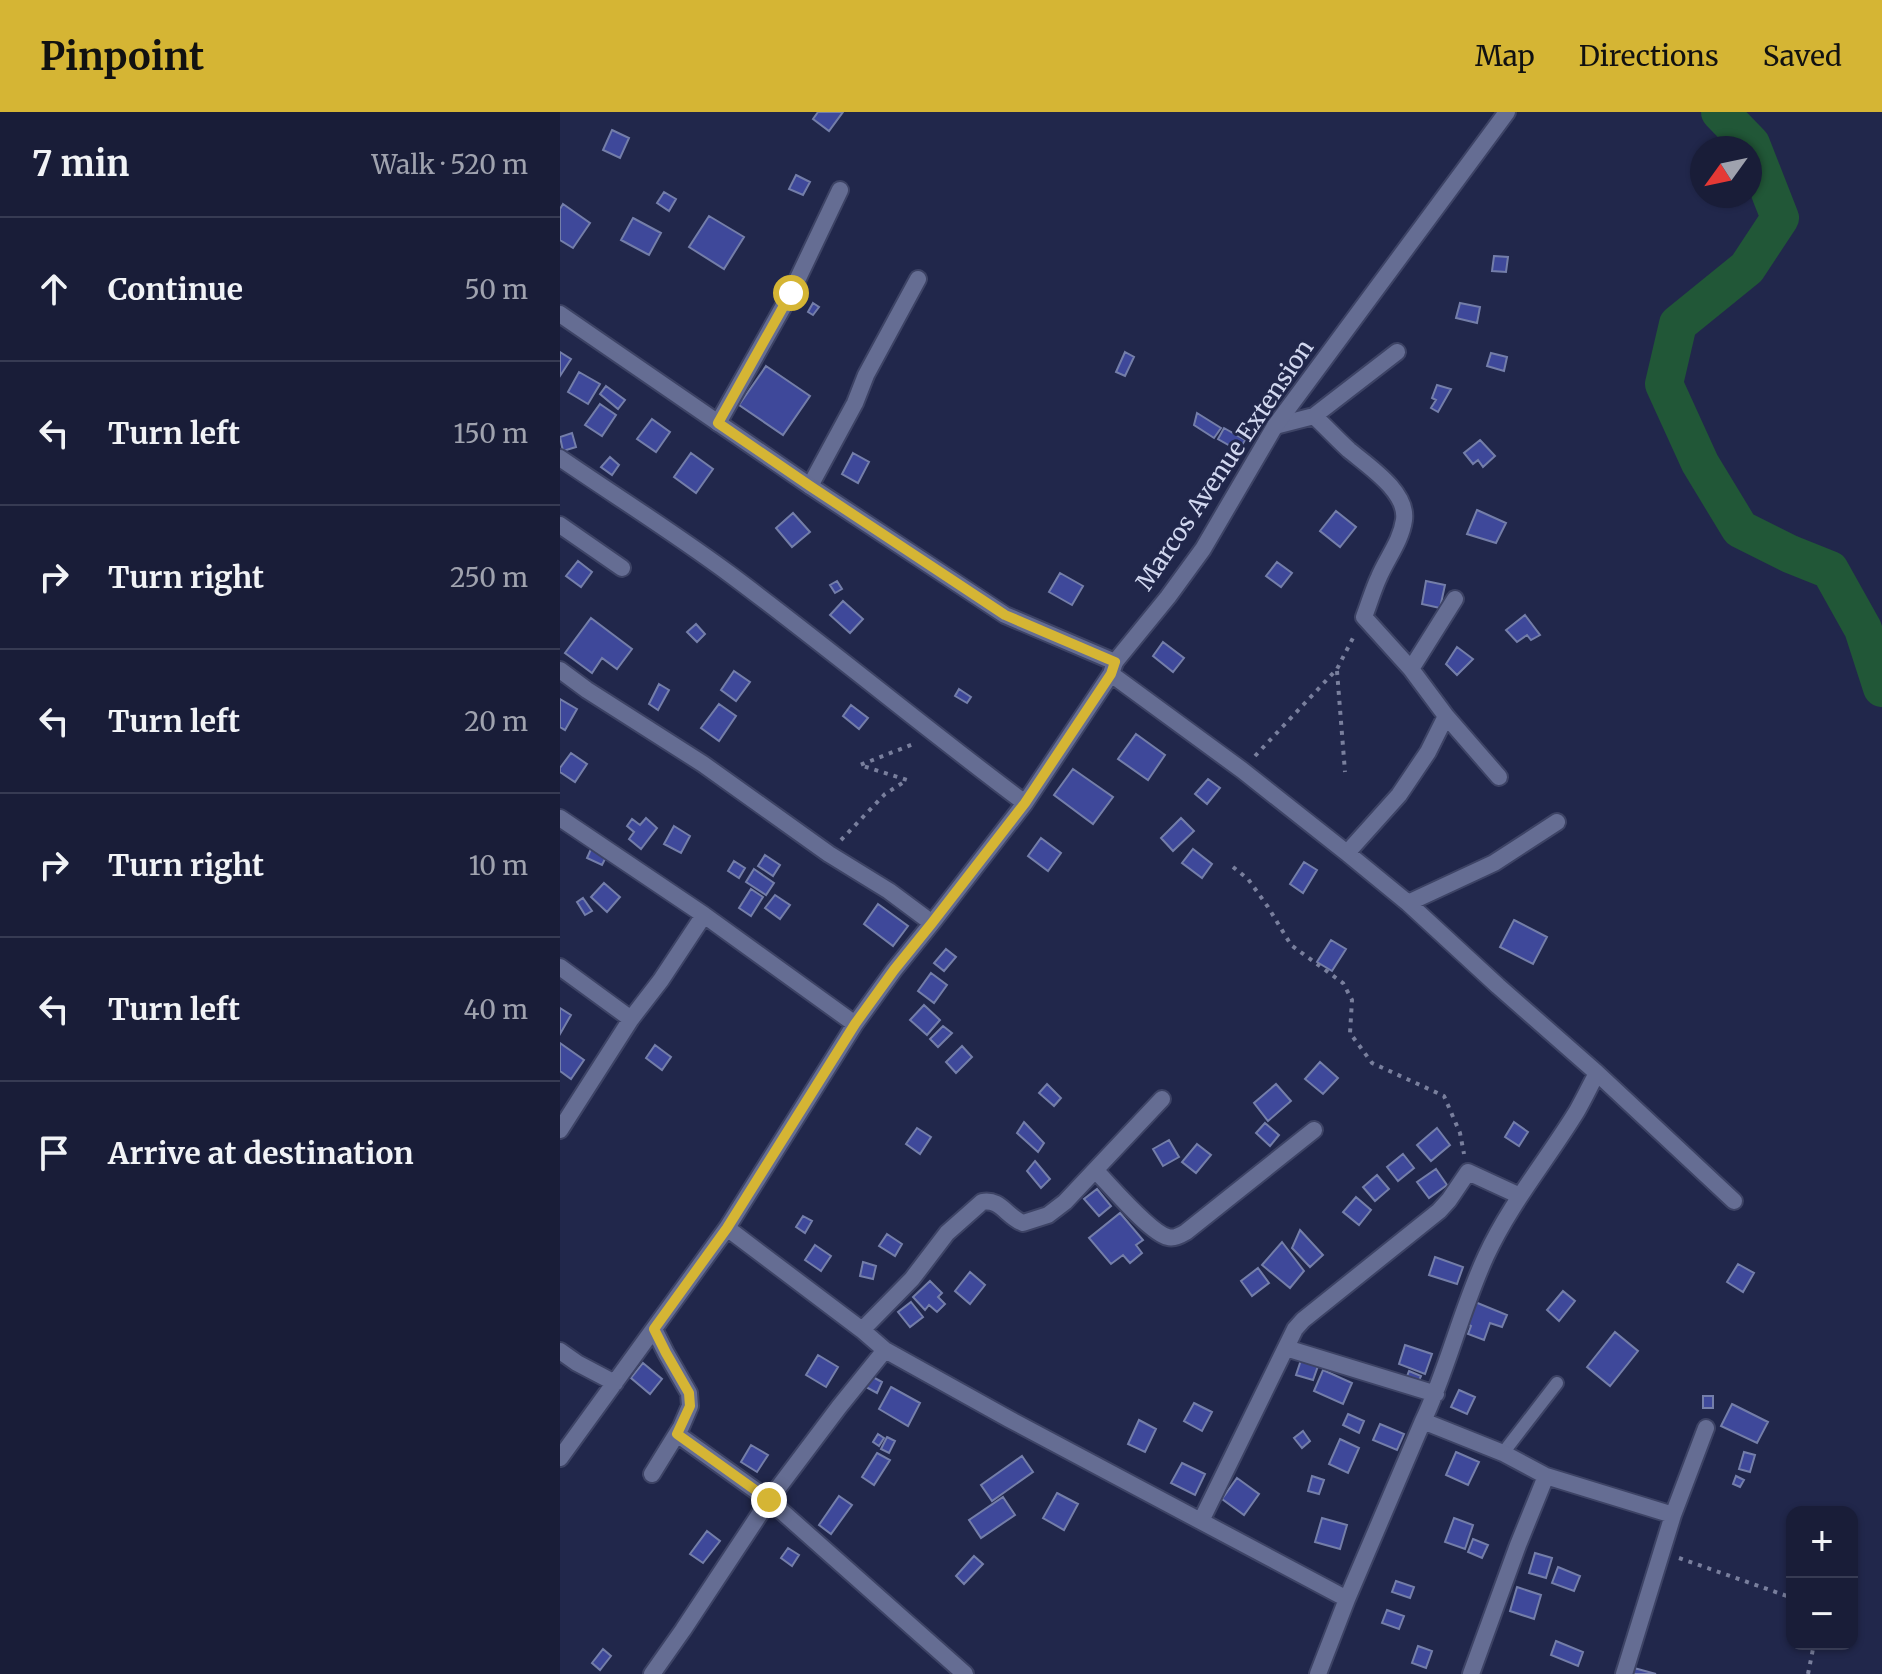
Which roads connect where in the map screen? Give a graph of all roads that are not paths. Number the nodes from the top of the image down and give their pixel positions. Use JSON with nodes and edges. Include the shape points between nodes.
{"nodes":[{"id":1,"x":1507,"y":112,"type":"edge"},
{"id":2,"x":840,"y":190,"type":"dead end"},
{"id":3,"x":918,"y":279,"type":"dead end"},
{"id":4,"x":560,"y":314,"type":"edge"},
{"id":5,"x":1397,"y":352,"type":"dead end"},
{"id":6,"x":1314,"y":416,"type":"junction"},
{"id":7,"x":718,"y":423,"type":"junction"},
{"id":8,"x":1275,"y":426,"type":"junction"},
{"id":9,"x":560,"y":458,"type":"edge"},
{"id":10,"x":810,"y":486,"type":"junction"},
{"id":11,"x":560,"y":525,"type":"edge"},
{"id":12,"x":622,"y":568,"type":"dead end"},
{"id":13,"x":1455,"y":599,"type":"dead end"},
{"id":14,"x":1113,"y":668,"type":"junction"},
{"id":15,"x":1411,"y":669,"type":"junction"},
{"id":16,"x":560,"y":670,"type":"edge"},
{"id":17,"x":1446,"y":716,"type":"junction"},
{"id":18,"x":1499,"y":777,"type":"dead end"},
{"id":19,"x":1025,"y":803,"type":"junction"},
{"id":20,"x":560,"y":818,"type":"edge"},
{"id":21,"x":1557,"y":822,"type":"dead end"},
{"id":22,"x":1347,"y":853,"type":"junction"},
{"id":23,"x":1408,"y":903,"type":"junction"},
{"id":24,"x":704,"y":915,"type":"junction"},
{"id":25,"x":932,"y":923,"type":"junction"},
{"id":26,"x":560,"y":967,"type":"edge"},
{"id":27,"x":631,"y":1019,"type":"junction"},
{"id":28,"x":855,"y":1024,"type":"junction"},
{"id":29,"x":1597,"y":1073,"type":"junction"},
{"id":30,"x":1162,"y":1099,"type":"dead end"},
{"id":31,"x":560,"y":1130,"type":"edge"},
{"id":32,"x":1314,"y":1130,"type":"dead end"},
{"id":33,"x":1096,"y":1171,"type":"junction"},
{"id":34,"x":1520,"y":1196,"type":"junction"},
{"id":35,"x":1734,"y":1201,"type":"dead end"},
{"id":36,"x":727,"y":1228,"type":"junction"},
{"id":37,"x":654,"y":1329,"type":"junction"},
{"id":38,"x":862,"y":1330,"type":"junction"},
{"id":39,"x":1286,"y":1348,"type":"junction"},
{"id":40,"x":885,"y":1350,"type":"junction"},
{"id":41,"x":560,"y":1351,"type":"edge"},
{"id":42,"x":615,"y":1383,"type":"junction"},
{"id":43,"x":1557,"y":1383,"type":"dead end"},
{"id":44,"x":1436,"y":1394,"type":"junction"},
{"id":45,"x":1423,"y":1421,"type":"junction"},
{"id":46,"x":1706,"y":1428,"type":"dead end"},
{"id":47,"x":677,"y":1434,"type":"junction"},
{"id":48,"x":1503,"y":1453,"type":"junction"},
{"id":49,"x":560,"y":1458,"type":"edge"},
{"id":50,"x":652,"y":1474,"type":"dead end"},
{"id":51,"x":1546,"y":1476,"type":"junction"},
{"id":52,"x":769,"y":1500,"type":"junction"},
{"id":53,"x":1673,"y":1515,"type":"junction"},
{"id":54,"x":1201,"y":1521,"type":"junction"},
{"id":55,"x":1347,"y":1599,"type":"junction"},
{"id":56,"x":652,"y":1674,"type":"edge"},
{"id":57,"x":965,"y":1674,"type":"edge"},
{"id":58,"x":1318,"y":1674,"type":"edge"},
{"id":59,"x":1471,"y":1674,"type":"edge"},
{"id":60,"x":1624,"y":1674,"type":"edge"}],
"edges":[{"from":1,"to":8,"type":"street","name":"Marcos Avenue Extension"},
{"from":2,"to":7,"type":"street","via":[[791,293]]},
{"from":3,"to":10,"type":"street"},
{"from":4,"to":7,"type":"street"},
{"from":5,"to":6,"type":"street"},
{"from":6,"to":8,"type":"street"},
{"from":6,"to":15,"type":"street","via":[[1385,481],[1404,507],[1401,533],[1364,617]]},
{"from":7,"to":10,"type":"street"},
{"from":8,"to":14,"type":"street","name":"Marcos Avenue Extension","via":[[1203,549]]},
{"from":9,"to":19,"type":"street","via":[[729,573]]},
{"from":10,"to":14,"type":"street","via":[[1005,615]]},
{"from":11,"to":12,"type":"street"},
{"from":13,"to":15,"type":"street"},
{"from":14,"to":19,"type":"street","name":"Marcos Avenue Extension"},
{"from":14,"to":22,"type":"street"},
{"from":15,"to":17,"type":"street"},
{"from":16,"to":25,"type":"street"},
{"from":17,"to":18,"type":"street"},
{"from":17,"to":22,"type":"street","via":[[1399,795]]},
{"from":19,"to":25,"type":"street","name":"Marcos Avenue Extension"},
{"from":20,"to":24,"type":"street"},
{"from":21,"to":23,"type":"street","via":[[1494,863]]},
{"from":22,"to":23,"type":"street"},
{"from":23,"to":29,"type":"street"},
{"from":24,"to":27,"type":"street"},
{"from":24,"to":28,"type":"street"},
{"from":25,"to":28,"type":"street","name":"Marcos Avenue Extension"},
{"from":26,"to":27,"type":"street"},
{"from":27,"to":31,"type":"street"},
{"from":28,"to":36,"type":"street","name":"Marcos Avenue Extension"},
{"from":29,"to":34,"type":"street"},
{"from":29,"to":35,"type":"street"},
{"from":30,"to":33,"type":"street"},
{"from":32,"to":33,"type":"street","via":[[1177,1237],[1159,1233]]},
{"from":33,"to":38,"type":"street","via":[[1048,1215],[1031,1221],[1023,1223],[995,1202],[982,1202],[947,1233]]},
{"from":34,"to":39,"type":"street","via":[[1468,1172],[1439,1211],[1303,1320]]},
{"from":34,"to":44,"type":"street","via":[[1487,1255]]},
{"from":36,"to":37,"type":"street","name":"Marcos Avenue Extension"},
{"from":36,"to":38,"type":"street"},
{"from":37,"to":42,"type":"street","name":"Marcos Avenue Extension"},
{"from":37,"to":47,"type":"street","via":[[689,1393],[690,1406]]},
{"from":38,"to":40,"type":"street"},
{"from":39,"to":44,"type":"street"},
{"from":39,"to":54,"type":"street"},
{"from":40,"to":52,"type":"street"},
{"from":40,"to":54,"type":"street"},
{"from":41,"to":42,"type":"street"},
{"from":42,"to":49,"type":"street","name":"Marcos Avenue Extension"},
{"from":43,"to":48,"type":"lane"},
{"from":44,"to":45,"type":"street"},
{"from":45,"to":48,"type":"street"},
{"from":45,"to":55,"type":"street"},
{"from":46,"to":53,"type":"street"},
{"from":47,"to":50,"type":"street"},
{"from":47,"to":52,"type":"street"},
{"from":48,"to":51,"type":"street"},
{"from":51,"to":53,"type":"street"},
{"from":51,"to":59,"type":"street"},
{"from":52,"to":56,"type":"street"},
{"from":52,"to":57,"type":"street"},
{"from":53,"to":60,"type":"street"},
{"from":54,"to":55,"type":"street"},
{"from":55,"to":58,"type":"street"}]}
